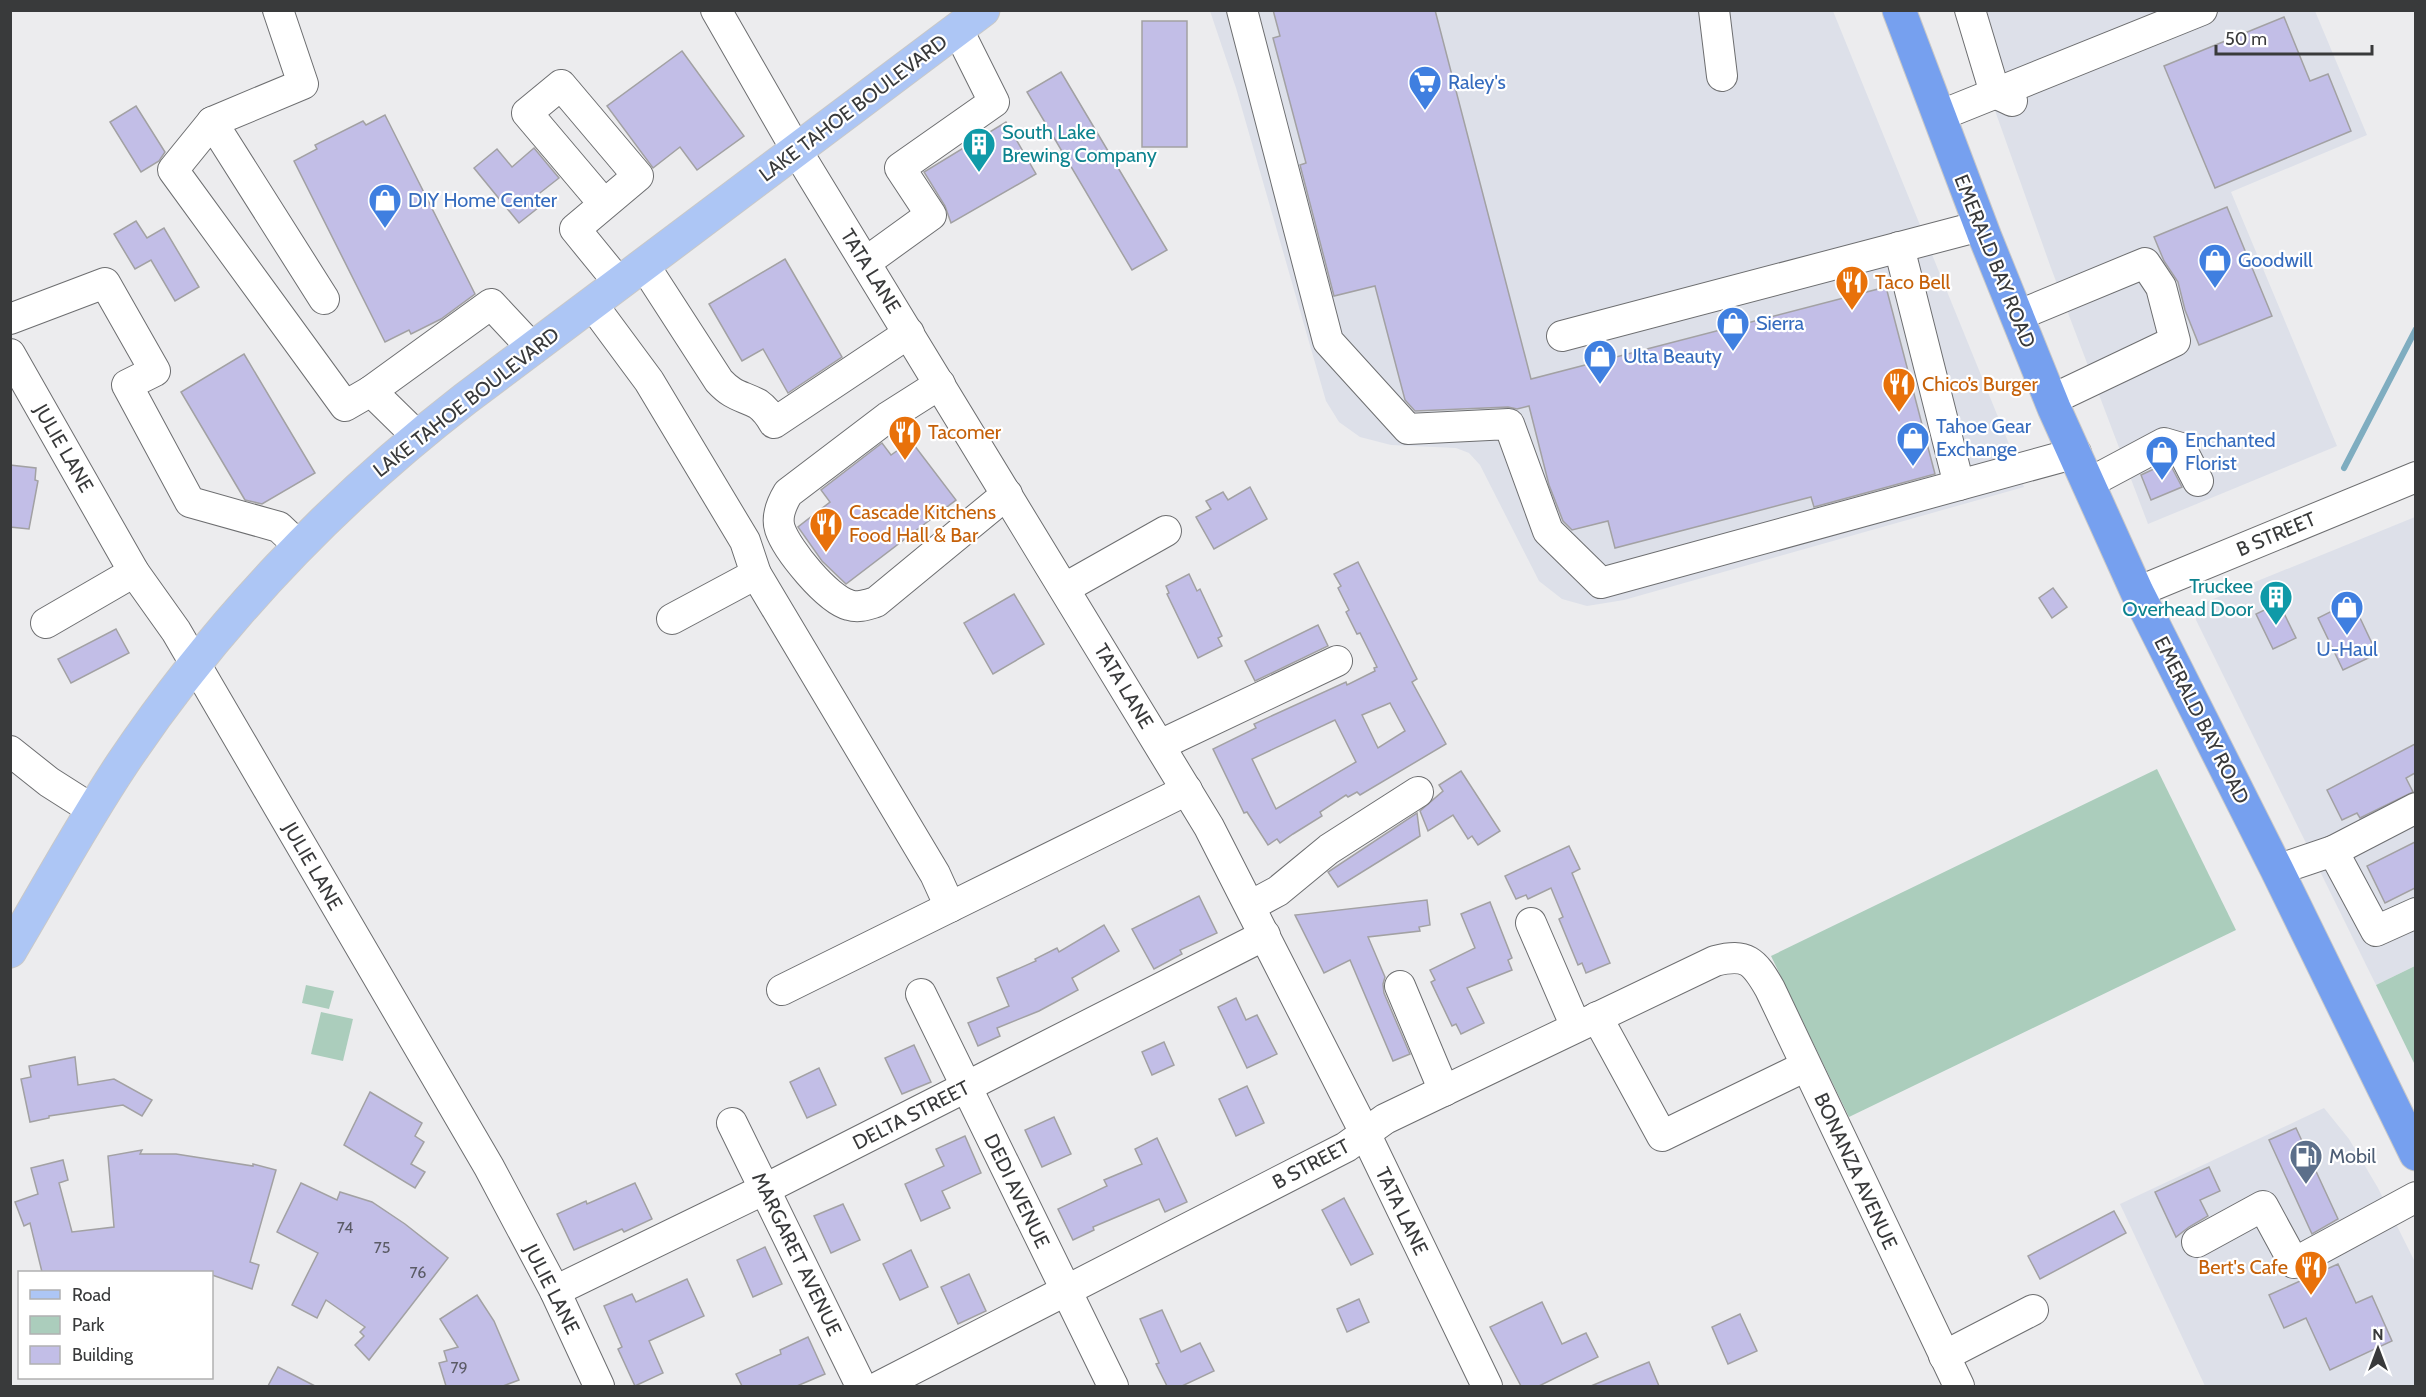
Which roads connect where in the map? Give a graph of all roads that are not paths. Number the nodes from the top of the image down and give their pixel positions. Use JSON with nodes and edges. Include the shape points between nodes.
{"nodes":[{"id":1,"x":278,"y":10,"type":"edge"},
{"id":2,"x":716,"y":10,"type":"edge"},
{"id":3,"x":1242,"y":10,"type":"edge"},
{"id":4,"x":1714,"y":10,"type":"edge"},
{"id":5,"x":1899,"y":10,"type":"edge"},
{"id":6,"x":1970,"y":10,"type":"edge"},
{"id":7,"x":2202,"y":10,"type":"edge"},
{"id":8,"x":970,"y":20,"type":"edge"},
{"id":9,"x":2144,"y":34,"type":"edge"},
{"id":10,"x":1722,"y":76,"type":"dead end"},
{"id":11,"x":1995,"y":93,"type":"junction"},
{"id":12,"x":1939,"y":116,"type":"junction"},
{"id":13,"x":212,"y":122,"type":"junction"},
{"id":14,"x":797,"y":151,"type":"junction"},
{"id":15,"x":604,"y":204,"type":"dead end"},
{"id":16,"x":1980,"y":226,"type":"junction"},
{"id":17,"x":1899,"y":247,"type":"junction"},
{"id":18,"x":866,"y":262,"type":"junction"},
{"id":19,"x":632,"y":274,"type":"junction"},
{"id":20,"x":324,"y":299,"type":"dead end"},
{"id":21,"x":592,"y":304,"type":"junction"},
{"id":22,"x":2017,"y":316,"type":"junction"},
{"id":23,"x":10,"y":319,"type":"edge"},
{"id":24,"x":909,"y":333,"type":"junction"},
{"id":25,"x":1562,"y":336,"type":"dead end"},
{"id":26,"x":533,"y":349,"type":"junction"},
{"id":27,"x":14,"y":365,"type":"edge"},
{"id":28,"x":940,"y":384,"type":"junction"},
{"id":29,"x":371,"y":391,"type":"junction"},
{"id":30,"x":2051,"y":400,"type":"junction"},
{"id":31,"x":417,"y":436,"type":"junction"},
{"id":32,"x":2076,"y":453,"type":"junction"},
{"id":33,"x":2415,"y":477,"type":"edge"},
{"id":34,"x":2198,"y":481,"type":"dead end"},
{"id":35,"x":2090,"y":483,"type":"junction"},
{"id":36,"x":1959,"y":485,"type":"junction"},
{"id":37,"x":1007,"y":494,"type":"junction"},
{"id":38,"x":1166,"y":531,"type":"dead end"},
{"id":39,"x":299,"y":546,"type":"junction"},
{"id":40,"x":134,"y":572,"type":"junction"},
{"id":41,"x":756,"y":574,"type":"junction"},
{"id":42,"x":1065,"y":588,"type":"junction"},
{"id":43,"x":2137,"y":592,"type":"junction"},
{"id":44,"x":672,"y":619,"type":"dead end"},
{"id":45,"x":46,"y":623,"type":"dead end"},
{"id":46,"x":1337,"y":661,"type":"dead end"},
{"id":47,"x":195,"y":664,"type":"junction"},
{"id":48,"x":1160,"y":745,"type":"junction"},
{"id":49,"x":10,"y":752,"type":"edge"},
{"id":50,"x":1186,"y":790,"type":"junction"},
{"id":51,"x":1418,"y":792,"type":"dead end"},
{"id":52,"x":2415,"y":808,"type":"edge"},
{"id":53,"x":93,"y":810,"type":"junction"},
{"id":54,"x":2333,"y":850,"type":"junction"},
{"id":55,"x":2277,"y":870,"type":"junction"},
{"id":56,"x":1250,"y":906,"type":"junction"},
{"id":57,"x":950,"y":908,"type":"junction"},
{"id":58,"x":2415,"y":913,"type":"edge"},
{"id":59,"x":1531,"y":923,"type":"dead end"},
{"id":60,"x":1265,"y":935,"type":"junction"},
{"id":61,"x":10,"y":951,"type":"edge"},
{"id":62,"x":1747,"y":959,"type":"joint"},
{"id":63,"x":1400,"y":986,"type":"dead end"},
{"id":64,"x":782,"y":990,"type":"dead end"},
{"id":65,"x":921,"y":994,"type":"dead end"},
{"id":66,"x":1586,"y":1022,"type":"junction"},
{"id":67,"x":1806,"y":1066,"type":"junction"},
{"id":68,"x":966,"y":1087,"type":"junction"},
{"id":69,"x":1444,"y":1090,"type":"junction"},
{"id":70,"x":732,"y":1123,"type":"dead end"},
{"id":71,"x":1365,"y":1133,"type":"junction"},
{"id":72,"x":2415,"y":1154,"type":"edge"},
{"id":73,"x":765,"y":1189,"type":"junction"},
{"id":74,"x":2415,"y":1197,"type":"edge"},
{"id":75,"x":2197,"y":1242,"type":"dead end"},
{"id":76,"x":555,"y":1291,"type":"junction"},
{"id":77,"x":1066,"y":1292,"type":"junction"},
{"id":78,"x":2033,"y":1311,"type":"dead end"},
{"id":79,"x":1944,"y":1356,"type":"junction"},
{"id":80,"x":599,"y":1386,"type":"edge"},
{"id":81,"x":861,"y":1386,"type":"edge"},
{"id":82,"x":880,"y":1386,"type":"edge"},
{"id":83,"x":1113,"y":1386,"type":"edge"},
{"id":84,"x":1487,"y":1386,"type":"edge"},
{"id":85,"x":1959,"y":1386,"type":"edge"}],
"edges":[{"from":1,"to":13,"type":"street","via":[[303,84]]},
{"from":2,"to":14,"type":"street","name":"TATA LANE"},
{"from":3,"to":36,"type":"street","via":[[1328,341],[1408,429],[1509,424],[1548,531],[1601,583]]},
{"from":4,"to":10,"type":"street"},
{"from":5,"to":12,"type":"highway","name":"EMERALD BAY ROAD"},
{"from":6,"to":11,"type":"street"},
{"from":7,"to":9,"type":"street"},
{"from":8,"to":14,"type":"main road","name":"LAKE TAHOE BOULEVARD"},
{"from":8,"to":18,"type":"street","via":[[994,102],[900,168],[931,215]]},
{"from":9,"to":11,"type":"street"},
{"from":11,"to":12,"type":"street"},
{"from":12,"to":16,"type":"highway","name":"EMERALD BAY ROAD"},
{"from":13,"to":20,"type":"street"},
{"from":13,"to":29,"type":"street","via":[[173,170],[345,406]]},
{"from":14,"to":18,"type":"street","name":"TATA LANE"},
{"from":14,"to":19,"type":"main road","name":"LAKE TAHOE BOULEVARD"},
{"from":15,"to":19,"type":"street","via":[[575,229]]},
{"from":16,"to":17,"type":"street"},
{"from":16,"to":22,"type":"highway","name":"EMERALD BAY ROAD"},
{"from":17,"to":25,"type":"street"},
{"from":17,"to":36,"type":"street"},
{"from":18,"to":24,"type":"street","name":"TATA LANE"},
{"from":19,"to":21,"type":"main road","name":"LAKE TAHOE BOULEVARD"},
{"from":19,"to":24,"type":"street","via":[[731,394],[757,404],[774,423]]},
{"from":21,"to":26,"type":"main road","name":"LAKE TAHOE BOULEVARD"},
{"from":21,"to":41,"type":"street","via":[[649,381],[745,541]]},
{"from":22,"to":30,"type":"highway","name":"EMERALD BAY ROAD"},
{"from":22,"to":30,"type":"street","via":[[2145,263],[2161,287],[2175,341]]},
{"from":23,"to":39,"type":"street","via":[[105,283],[155,371],[127,385],[190,502],[279,527]]},
{"from":24,"to":28,"type":"street","name":"TATA LANE"},
{"from":26,"to":29,"type":"street","via":[[490,304]]},
{"from":26,"to":31,"type":"main road","name":"LAKE TAHOE BOULEVARD"},
{"from":27,"to":40,"type":"street","name":"JULIE LANE"},
{"from":28,"to":37,"type":"street","name":"TATA LANE"},
{"from":28,"to":37,"type":"street","via":[[888,417],[788,493],[779,516],[786,540],[812,577],[845,604],[860,607],[876,602]]},
{"from":29,"to":31,"type":"street"},
{"from":30,"to":32,"type":"highway","name":"EMERALD BAY ROAD"},
{"from":31,"to":39,"type":"main road","name":"LAKE TAHOE BOULEVARD"},
{"from":32,"to":35,"type":"highway","name":"EMERALD BAY ROAD"},
{"from":32,"to":36,"type":"street"},
{"from":33,"to":43,"type":"street","name":"B STREET"},
{"from":34,"to":35,"type":"street","via":[[2181,448],[2164,443]]},
{"from":35,"to":43,"type":"highway","name":"EMERALD BAY ROAD"},
{"from":37,"to":42,"type":"street","name":"TATA LANE"},
{"from":38,"to":42,"type":"street"},
{"from":39,"to":47,"type":"main road","name":"LAKE TAHOE BOULEVARD"},
{"from":40,"to":45,"type":"street"},
{"from":40,"to":47,"type":"street","name":"JULIE LANE"},
{"from":41,"to":44,"type":"street"},
{"from":41,"to":57,"type":"street","via":[[929,864]]},
{"from":42,"to":48,"type":"street","name":"TATA LANE"},
{"from":43,"to":55,"type":"highway","name":"EMERALD BAY ROAD"},
{"from":46,"to":48,"type":"street"},
{"from":47,"to":53,"type":"main road","name":"LAKE TAHOE BOULEVARD","via":[[143,733]]},
{"from":47,"to":76,"type":"street","name":"JULIE LANE","via":[[489,1167]]},
{"from":48,"to":50,"type":"street","name":"TATA LANE"},
{"from":49,"to":53,"type":"street"},
{"from":50,"to":56,"type":"street","name":"TATA LANE"},
{"from":50,"to":57,"type":"street"},
{"from":51,"to":56,"type":"street","via":[[1329,849],[1278,891]]},
{"from":52,"to":54,"type":"street"},
{"from":53,"to":61,"type":"main road","name":"LAKE TAHOE BOULEVARD"},
{"from":54,"to":55,"type":"street"},
{"from":54,"to":58,"type":"street","via":[[2376,931]]},
{"from":55,"to":72,"type":"highway","name":"EMERALD BAY ROAD"},
{"from":56,"to":60,"type":"street","name":"TATA LANE"},
{"from":57,"to":64,"type":"street"},
{"from":59,"to":66,"type":"street"},
{"from":60,"to":68,"type":"street","name":"DELTA STREET"},
{"from":60,"to":71,"type":"street","name":"TATA LANE"},
{"from":62,"to":66,"type":"street","name":"B STREET","via":[[1714,961]]},
{"from":62,"to":67,"type":"street","name":"BONANZA AVENUE","via":[[1760,971],[1770,989]]},
{"from":63,"to":69,"type":"street"},
{"from":65,"to":68,"type":"street","name":"DEDI AVENUE"},
{"from":66,"to":67,"type":"street","via":[[1662,1136]]},
{"from":66,"to":69,"type":"street","name":"B STREET"},
{"from":67,"to":79,"type":"street","name":"BONANZA AVENUE"},
{"from":68,"to":73,"type":"street","name":"DELTA STREET"},
{"from":68,"to":77,"type":"street","name":"DEDI AVENUE"},
{"from":69,"to":71,"type":"street","name":"B STREET"},
{"from":70,"to":73,"type":"street","name":"MARGARET AVENUE"},
{"from":71,"to":77,"type":"street","name":"B STREET","via":[[1346,1147]]},
{"from":71,"to":84,"type":"street","name":"TATA LANE"},
{"from":73,"to":76,"type":"street","name":"DELTA STREET"},
{"from":73,"to":81,"type":"street","name":"MARGARET AVENUE"},
{"from":74,"to":75,"type":"street","via":[[2294,1263],[2264,1206]]},
{"from":76,"to":80,"type":"street","name":"JULIE LANE"},
{"from":77,"to":82,"type":"street","name":"B STREET"},
{"from":77,"to":83,"type":"street","name":"DEDI AVENUE"},
{"from":78,"to":79,"type":"street"},
{"from":79,"to":85,"type":"street","name":"BONANZA AVENUE"}]}
